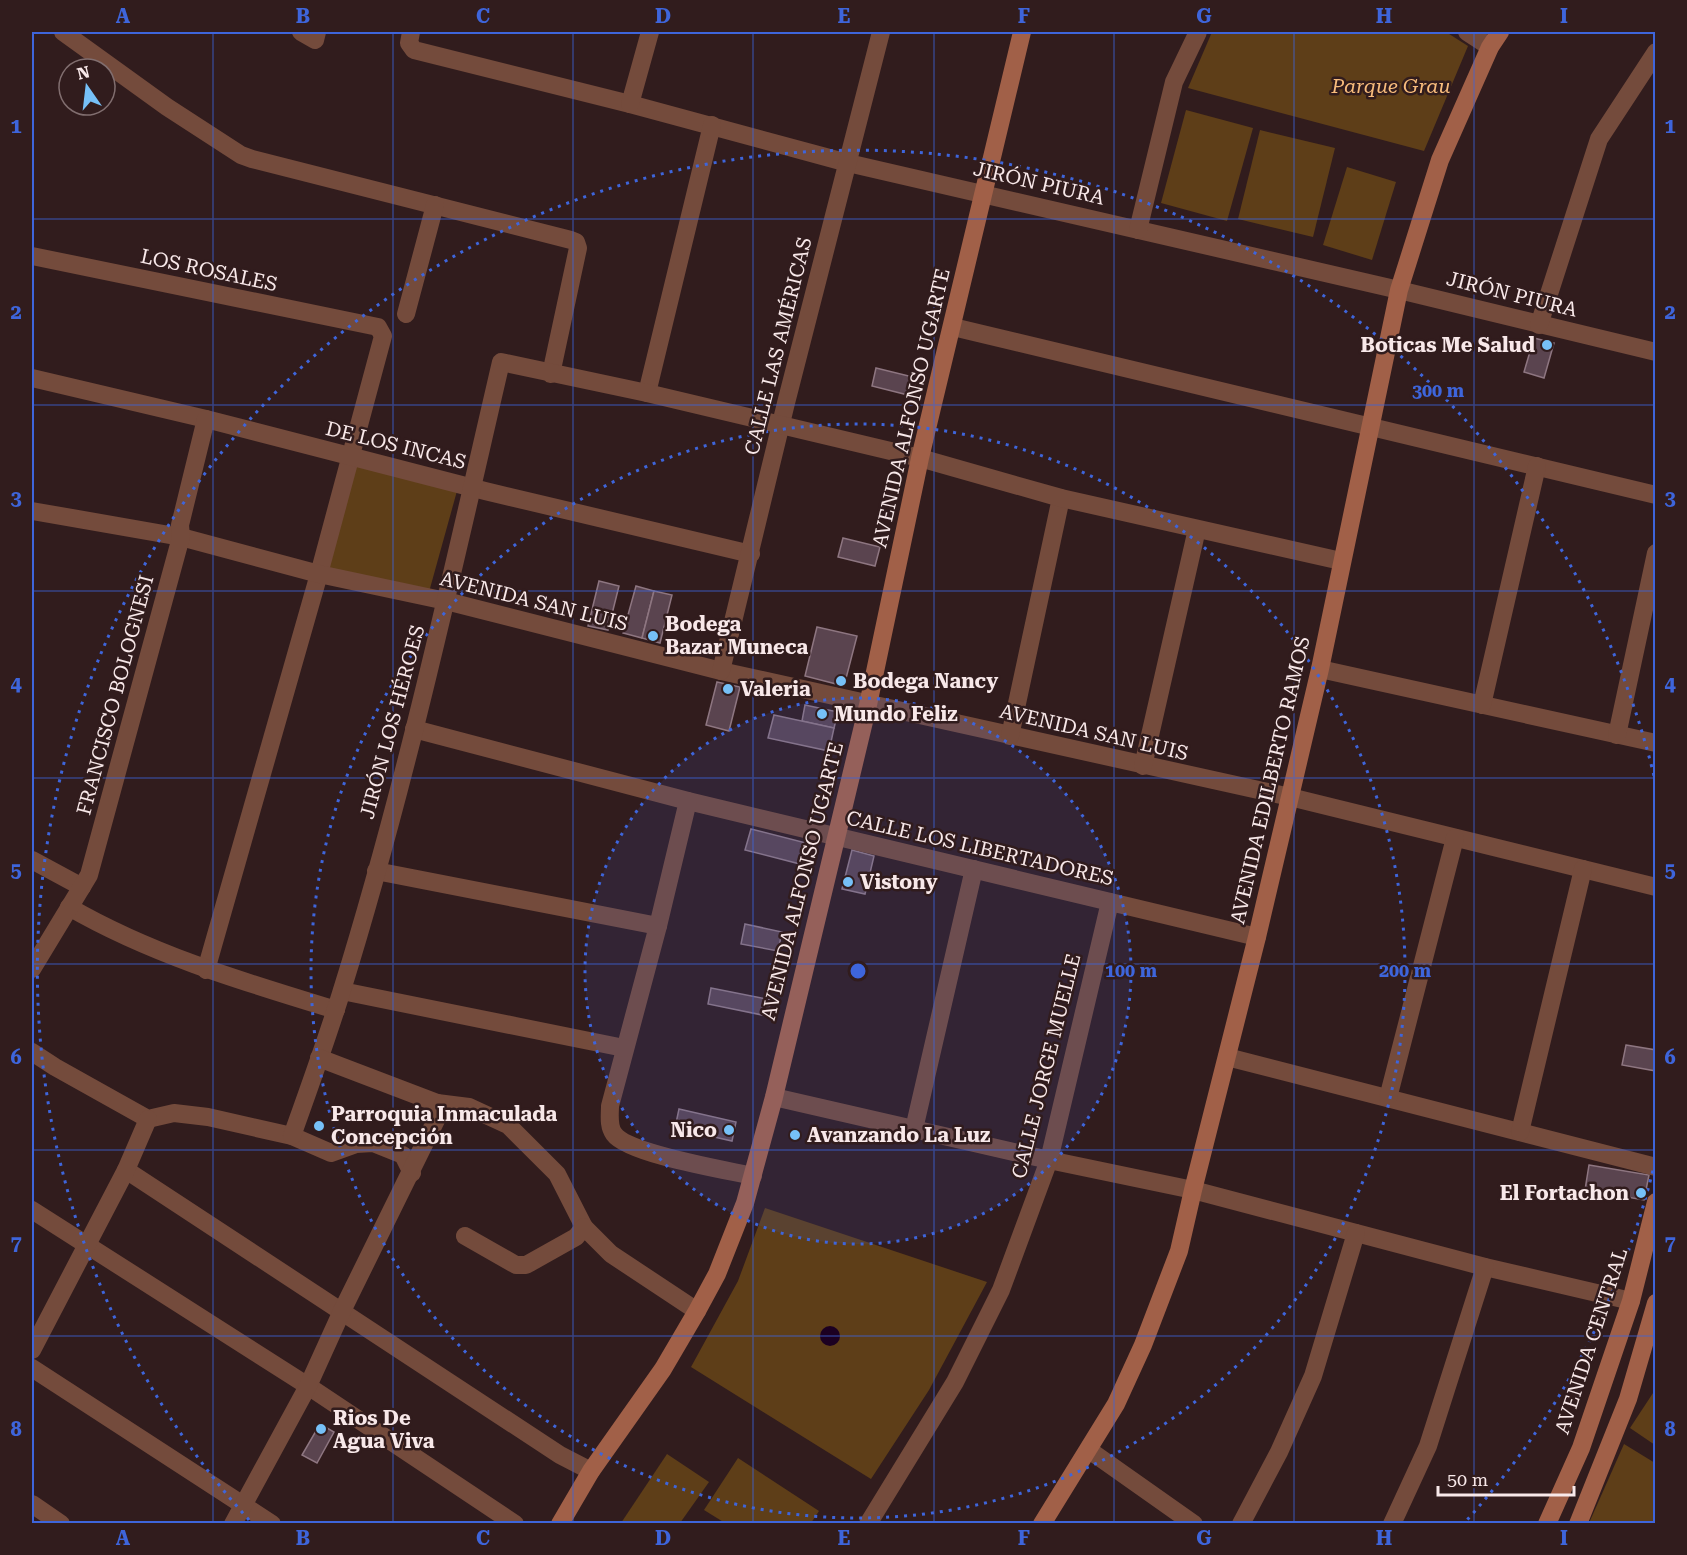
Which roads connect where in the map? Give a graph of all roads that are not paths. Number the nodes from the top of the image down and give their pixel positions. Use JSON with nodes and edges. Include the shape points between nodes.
{"nodes":[{"id":1,"x":63,"y":32,"type":"edge"},
{"id":2,"x":301,"y":32,"type":"edge"},
{"id":3,"x":317,"y":32,"type":"edge"},
{"id":4,"x":411,"y":32,"type":"edge"},
{"id":5,"x":650,"y":32,"type":"edge"},
{"id":6,"x":881,"y":32,"type":"edge"},
{"id":7,"x":1022,"y":32,"type":"edge"},
{"id":8,"x":1198,"y":32,"type":"edge"},
{"id":9,"x":1467,"y":32,"type":"edge"},
{"id":10,"x":1495,"y":39,"type":"edge"},
{"id":11,"x":1656,"y":52,"type":"edge"},
{"id":12,"x":630,"y":104,"type":"junction"},
{"id":13,"x":712,"y":125,"type":"junction"},
{"id":14,"x":848,"y":162,"type":"junction"},
{"id":15,"x":983,"y":193,"type":"junction"},
{"id":16,"x":435,"y":205,"type":"junction"},
{"id":17,"x":1138,"y":230,"type":"junction"},
{"id":18,"x":32,"y":256,"type":"edge"},
{"id":19,"x":1399,"y":290,"type":"junction"},
{"id":20,"x":406,"y":314,"type":"dead end"},
{"id":21,"x":1539,"y":325,"type":"junction"},
{"id":22,"x":953,"y":327,"type":"junction"},
{"id":23,"x":1656,"y":352,"type":"edge"},
{"id":24,"x":551,"y":374,"type":"junction"},
{"id":25,"x":32,"y":378,"type":"edge"},
{"id":26,"x":647,"y":393,"type":"junction"},
{"id":27,"x":206,"y":419,"type":"junction"},
{"id":28,"x":781,"y":425,"type":"junction"},
{"id":29,"x":1371,"y":426,"type":"junction"},
{"id":30,"x":352,"y":458,"type":"junction"},
{"id":31,"x":920,"y":458,"type":"junction"},
{"id":32,"x":1537,"y":466,"type":"junction"},
{"id":33,"x":472,"y":487,"type":"junction"},
{"id":34,"x":1656,"y":495,"type":"edge"},
{"id":35,"x":1061,"y":498,"type":"junction"},
{"id":36,"x":32,"y":510,"type":"edge"},
{"id":37,"x":1197,"y":529,"type":"junction"},
{"id":38,"x":181,"y":537,"type":"junction"},
{"id":39,"x":1656,"y":553,"type":"edge"},
{"id":40,"x":751,"y":554,"type":"junction"},
{"id":41,"x":1341,"y":561,"type":"junction"},
{"id":42,"x":319,"y":574,"type":"junction"},
{"id":43,"x":446,"y":601,"type":"junction"},
{"id":44,"x":1320,"y":669,"type":"junction"},
{"id":45,"x":721,"y":671,"type":"junction"},
{"id":46,"x":868,"y":705,"type":"junction"},
{"id":47,"x":1482,"y":705,"type":"junction"},
{"id":48,"x":414,"y":729,"type":"junction"},
{"id":49,"x":1617,"y":735,"type":"junction"},
{"id":50,"x":1010,"y":736,"type":"junction"},
{"id":51,"x":1656,"y":743,"type":"edge"},
{"id":52,"x":1143,"y":766,"type":"junction"},
{"id":53,"x":1290,"y":797,"type":"junction"},
{"id":54,"x":688,"y":801,"type":"junction"},
{"id":55,"x":835,"y":836,"type":"junction"},
{"id":56,"x":1455,"y":838,"type":"junction"},
{"id":57,"x":32,"y":860,"type":"edge"},
{"id":58,"x":974,"y":869,"type":"junction"},
{"id":59,"x":1584,"y":869,"type":"junction"},
{"id":60,"x":376,"y":871,"type":"junction"},
{"id":61,"x":82,"y":887,"type":"junction"},
{"id":62,"x":1656,"y":887,"type":"edge"},
{"id":63,"x":1110,"y":902,"type":"junction"},
{"id":64,"x":69,"y":907,"type":"junction"},
{"id":65,"x":658,"y":926,"type":"junction"},
{"id":66,"x":1257,"y":937,"type":"junction"},
{"id":67,"x":32,"y":969,"type":"edge"},
{"id":68,"x":206,"y":970,"type":"junction"},
{"id":69,"x":342,"y":991,"type":"junction"},
{"id":70,"x":336,"y":1011,"type":"junction"},
{"id":71,"x":624,"y":1048,"type":"junction"},
{"id":72,"x":32,"y":1052,"type":"edge"},
{"id":73,"x":1227,"y":1057,"type":"junction"},
{"id":74,"x":319,"y":1058,"type":"junction"},
{"id":75,"x":774,"y":1097,"type":"junction"},
{"id":76,"x":1388,"y":1098,"type":"junction"},
{"id":77,"x":437,"y":1103,"type":"junction"},
{"id":78,"x":148,"y":1119,"type":"junction"},
{"id":79,"x":914,"y":1129,"type":"junction"},
{"id":80,"x":1520,"y":1132,"type":"junction"},
{"id":81,"x":292,"y":1136,"type":"junction"},
{"id":82,"x":1049,"y":1160,"type":"junction"},
{"id":83,"x":1656,"y":1167,"type":"edge"},
{"id":84,"x":126,"y":1170,"type":"junction"},
{"id":85,"x":412,"y":1173,"type":"junction"},
{"id":86,"x":753,"y":1176,"type":"junction"},
{"id":87,"x":1193,"y":1190,"type":"junction"},
{"id":88,"x":1656,"y":1202,"type":"edge"},
{"id":89,"x":32,"y":1210,"type":"edge"},
{"id":90,"x":584,"y":1227,"type":"junction"},
{"id":91,"x":1356,"y":1233,"type":"junction"},
{"id":92,"x":465,"y":1236,"type":"dead end"},
{"id":93,"x":87,"y":1245,"type":"junction"},
{"id":94,"x":1485,"y":1267,"type":"junction"},
{"id":95,"x":1631,"y":1301,"type":"junction"},
{"id":96,"x":1655,"y":1308,"type":"edge"},
{"id":97,"x":342,"y":1311,"type":"junction"},
{"id":98,"x":697,"y":1311,"type":"junction"},
{"id":99,"x":32,"y":1350,"type":"edge"},
{"id":100,"x":32,"y":1368,"type":"edge"},
{"id":101,"x":308,"y":1386,"type":"junction"},
{"id":102,"x":1089,"y":1450,"type":"junction"},
{"id":103,"x":591,"y":1471,"type":"junction"},
{"id":104,"x":32,"y":1504,"type":"edge"},
{"id":105,"x":243,"y":1504,"type":"junction"},
{"id":106,"x":61,"y":1524,"type":"edge"},
{"id":107,"x":233,"y":1524,"type":"edge"},
{"id":108,"x":273,"y":1524,"type":"edge"},
{"id":109,"x":515,"y":1524,"type":"edge"},
{"id":110,"x":560,"y":1524,"type":"edge"},
{"id":111,"x":868,"y":1524,"type":"edge"},
{"id":112,"x":1042,"y":1524,"type":"edge"},
{"id":113,"x":1194,"y":1524,"type":"edge"},
{"id":114,"x":1241,"y":1524,"type":"edge"},
{"id":115,"x":1392,"y":1524,"type":"edge"},
{"id":116,"x":1547,"y":1524,"type":"edge"},
{"id":117,"x":1578,"y":1524,"type":"edge"}],
"edges":[{"from":1,"to":16,"type":"street","via":[[242,155]]},
{"from":2,"to":3,"type":"street","via":[[315,40]]},
{"from":4,"to":12,"type":"street","name":"JIRÓN PIURA","via":[[409,43],[414,50]]},
{"from":5,"to":12,"type":"street"},
{"from":6,"to":14,"type":"street","name":"CALLE LAS AMÉRICAS"},
{"from":7,"to":15,"type":"street","name":"AVENIDA ALFONSO UGARTE"},
{"from":8,"to":17,"type":"street","via":[[1174,82]]},
{"from":9,"to":10,"type":"street"},
{"from":10,"to":19,"type":"street","name":"AVENIDA EDILBERTO RAMOS","via":[[1440,160]]},
{"from":11,"to":21,"type":"street","via":[[1599,139]]},
{"from":12,"to":13,"type":"street","name":"JIRÓN PIURA"},
{"from":13,"to":14,"type":"street","name":"JIRÓN PIURA"},
{"from":13,"to":26,"type":"street"},
{"from":14,"to":15,"type":"street","name":"JIRÓN PIURA"},
{"from":14,"to":28,"type":"street","name":"CALLE LAS AMÉRICAS"},
{"from":15,"to":17,"type":"street","name":"JIRÓN PIURA"},
{"from":15,"to":22,"type":"street","name":"AVENIDA ALFONSO UGARTE"},
{"from":16,"to":20,"type":"street"},
{"from":16,"to":24,"type":"street","via":[[576,243]]},
{"from":17,"to":19,"type":"street","name":"JIRÓN PIURA"},
{"from":18,"to":30,"type":"street","name":"LOS ROSALES","via":[[378,327],[383,336]]},
{"from":19,"to":21,"type":"street","name":"JIRÓN PIURA"},
{"from":19,"to":29,"type":"street","name":"AVENIDA EDILBERTO RAMOS"},
{"from":21,"to":23,"type":"street","name":"JIRÓN PIURA"},
{"from":22,"to":29,"type":"street"},
{"from":22,"to":31,"type":"street","name":"AVENIDA ALFONSO UGARTE"},
{"from":24,"to":26,"type":"street"},
{"from":24,"to":33,"type":"street","name":"JIRÓN LOS HÉROES","via":[[501,362]]},
{"from":25,"to":27,"type":"street","name":"DE LOS INCAS"},
{"from":26,"to":28,"type":"street"},
{"from":27,"to":30,"type":"street","name":"DE LOS INCAS"},
{"from":27,"to":38,"type":"street","name":"FRANCISCO BOLOGNESI","via":[[180,525]]},
{"from":28,"to":31,"type":"street"},
{"from":28,"to":40,"type":"street","name":"CALLE LAS AMÉRICAS"},
{"from":29,"to":32,"type":"street"},
{"from":29,"to":41,"type":"street","name":"AVENIDA EDILBERTO RAMOS"},
{"from":30,"to":33,"type":"street","name":"DE LOS INCAS"},
{"from":30,"to":42,"type":"street"},
{"from":31,"to":35,"type":"street"},
{"from":31,"to":46,"type":"street","name":"AVENIDA ALFONSO UGARTE"},
{"from":32,"to":34,"type":"street"},
{"from":32,"to":47,"type":"street"},
{"from":33,"to":40,"type":"street","name":"DE LOS INCAS"},
{"from":33,"to":43,"type":"street","name":"JIRÓN LOS HÉROES"},
{"from":35,"to":37,"type":"street"},
{"from":35,"to":50,"type":"street"},
{"from":36,"to":38,"type":"street","name":"AVENIDA SAN LUIS"},
{"from":37,"to":41,"type":"street"},
{"from":37,"to":52,"type":"street"},
{"from":38,"to":42,"type":"street","name":"AVENIDA SAN LUIS"},
{"from":38,"to":61,"type":"street","name":"FRANCISCO BOLOGNESI","via":[[89,875]]},
{"from":39,"to":49,"type":"street"},
{"from":40,"to":45,"type":"street","name":"CALLE LAS AMÉRICAS"},
{"from":41,"to":44,"type":"street","name":"AVENIDA EDILBERTO RAMOS"},
{"from":42,"to":43,"type":"street","name":"AVENIDA SAN LUIS"},
{"from":42,"to":68,"type":"street"},
{"from":43,"to":45,"type":"street","name":"AVENIDA SAN LUIS"},
{"from":43,"to":48,"type":"street","name":"JIRÓN LOS HÉROES"},
{"from":44,"to":47,"type":"street"},
{"from":44,"to":53,"type":"street","name":"AVENIDA EDILBERTO RAMOS"},
{"from":45,"to":46,"type":"street","name":"AVENIDA SAN LUIS"},
{"from":46,"to":50,"type":"street","name":"AVENIDA SAN LUIS"},
{"from":46,"to":55,"type":"street","name":"AVENIDA ALFONSO UGARTE"},
{"from":47,"to":49,"type":"street"},
{"from":48,"to":54,"type":"street","name":"CALLE LOS LIBERTADORES"},
{"from":48,"to":60,"type":"street","name":"JIRÓN LOS HÉROES"},
{"from":49,"to":51,"type":"street"},
{"from":50,"to":52,"type":"street","name":"AVENIDA SAN LUIS"},
{"from":52,"to":53,"type":"street","name":"AVENIDA SAN LUIS"},
{"from":53,"to":56,"type":"street","name":"AVENIDA SAN LUIS"},
{"from":53,"to":66,"type":"street","name":"AVENIDA EDILBERTO RAMOS"},
{"from":54,"to":55,"type":"street","name":"CALLE LOS LIBERTADORES"},
{"from":54,"to":65,"type":"street"},
{"from":55,"to":58,"type":"street","name":"CALLE LOS LIBERTADORES"},
{"from":55,"to":75,"type":"street","name":"AVENIDA ALFONSO UGARTE"},
{"from":56,"to":59,"type":"street","name":"AVENIDA SAN LUIS"},
{"from":56,"to":76,"type":"street"},
{"from":57,"to":61,"type":"street"},
{"from":58,"to":63,"type":"street","name":"CALLE LOS LIBERTADORES"},
{"from":58,"to":79,"type":"street"},
{"from":59,"to":62,"type":"street","name":"AVENIDA SAN LUIS"},
{"from":59,"to":80,"type":"street"},
{"from":60,"to":65,"type":"street"},
{"from":60,"to":69,"type":"street","name":"JIRÓN LOS HÉROES"},
{"from":61,"to":64,"type":"street","name":"FRANCISCO BOLOGNESI"},
{"from":63,"to":66,"type":"street","name":"CALLE LOS LIBERTADORES"},
{"from":63,"to":82,"type":"street","name":"CALLE JORGE MUELLE"},
{"from":64,"to":67,"type":"street","name":"FRANCISCO BOLOGNESI"},
{"from":64,"to":68,"type":"street"},
{"from":65,"to":71,"type":"street"},
{"from":66,"to":73,"type":"street","name":"AVENIDA EDILBERTO RAMOS"},
{"from":68,"to":70,"type":"street"},
{"from":69,"to":70,"type":"street","name":"JIRÓN LOS HÉROES"},
{"from":69,"to":71,"type":"street"},
{"from":70,"to":74,"type":"street","name":"JIRÓN LOS HÉROES"},
{"from":71,"to":86,"type":"street","via":[[610,1106],[614,1134],[631,1147]]},
{"from":72,"to":78,"type":"street"},
{"from":73,"to":76,"type":"street"},
{"from":73,"to":87,"type":"street","name":"AVENIDA EDILBERTO RAMOS"},
{"from":74,"to":77,"type":"street"},
{"from":74,"to":81,"type":"street","name":"JIRÓN LOS HÉROES"},
{"from":75,"to":79,"type":"street"},
{"from":75,"to":86,"type":"street","name":"AVENIDA ALFONSO UGARTE"},
{"from":76,"to":80,"type":"street"},
{"from":77,"to":85,"type":"street","via":[[438,1116]]},
{"from":77,"to":90,"type":"street","via":[[469,1107],[508,1125],[557,1174]]},
{"from":78,"to":81,"type":"street","via":[[167,1113],[185,1114]]},
{"from":78,"to":84,"type":"street"},
{"from":79,"to":82,"type":"street"},
{"from":80,"to":83,"type":"street"},
{"from":81,"to":85,"type":"street","via":[[331,1153],[373,1143],[403,1155]]},
{"from":82,"to":87,"type":"street"},
{"from":82,"to":111,"type":"street","name":"CALLE JORGE MUELLE","via":[[1001,1290],[955,1382]]},
{"from":84,"to":93,"type":"street"},
{"from":84,"to":97,"type":"street"},
{"from":85,"to":97,"type":"street"},
{"from":86,"to":98,"type":"street","name":"AVENIDA ALFONSO UGARTE","via":[[717,1274]]},
{"from":87,"to":91,"type":"street"},
{"from":87,"to":102,"type":"street","name":"AVENIDA EDILBERTO RAMOS","via":[[1179,1251],[1143,1345]]},
{"from":88,"to":95,"type":"street","name":"AVENIDA CENTRAL"},
{"from":89,"to":93,"type":"street"},
{"from":90,"to":92,"type":"street","via":[[576,1237],[526,1265],[516,1265]]},
{"from":90,"to":98,"type":"street","via":[[611,1254]]},
{"from":91,"to":94,"type":"street"},
{"from":91,"to":114,"type":"street","via":[[1313,1376]]},
{"from":93,"to":99,"type":"street"},
{"from":93,"to":101,"type":"street"},
{"from":94,"to":95,"type":"street"},
{"from":94,"to":115,"type":"street","via":[[1428,1446]]},
{"from":95,"to":116,"type":"street","name":"AVENIDA CENTRAL","via":[[1581,1448]]},
{"from":96,"to":117,"type":"street","via":[[1628,1399]]},
{"from":97,"to":101,"type":"street"},
{"from":97,"to":103,"type":"street","via":[[560,1455]]},
{"from":98,"to":103,"type":"street","name":"AVENIDA ALFONSO UGARTE","via":[[663,1369]]},
{"from":100,"to":105,"type":"street"},
{"from":101,"to":105,"type":"street"},
{"from":101,"to":109,"type":"street"},
{"from":102,"to":112,"type":"street","name":"AVENIDA EDILBERTO RAMOS"},
{"from":102,"to":113,"type":"street"},
{"from":103,"to":110,"type":"street","name":"AVENIDA ALFONSO UGARTE"},
{"from":104,"to":106,"type":"street"},
{"from":105,"to":107,"type":"street"},
{"from":105,"to":108,"type":"street"}]}
